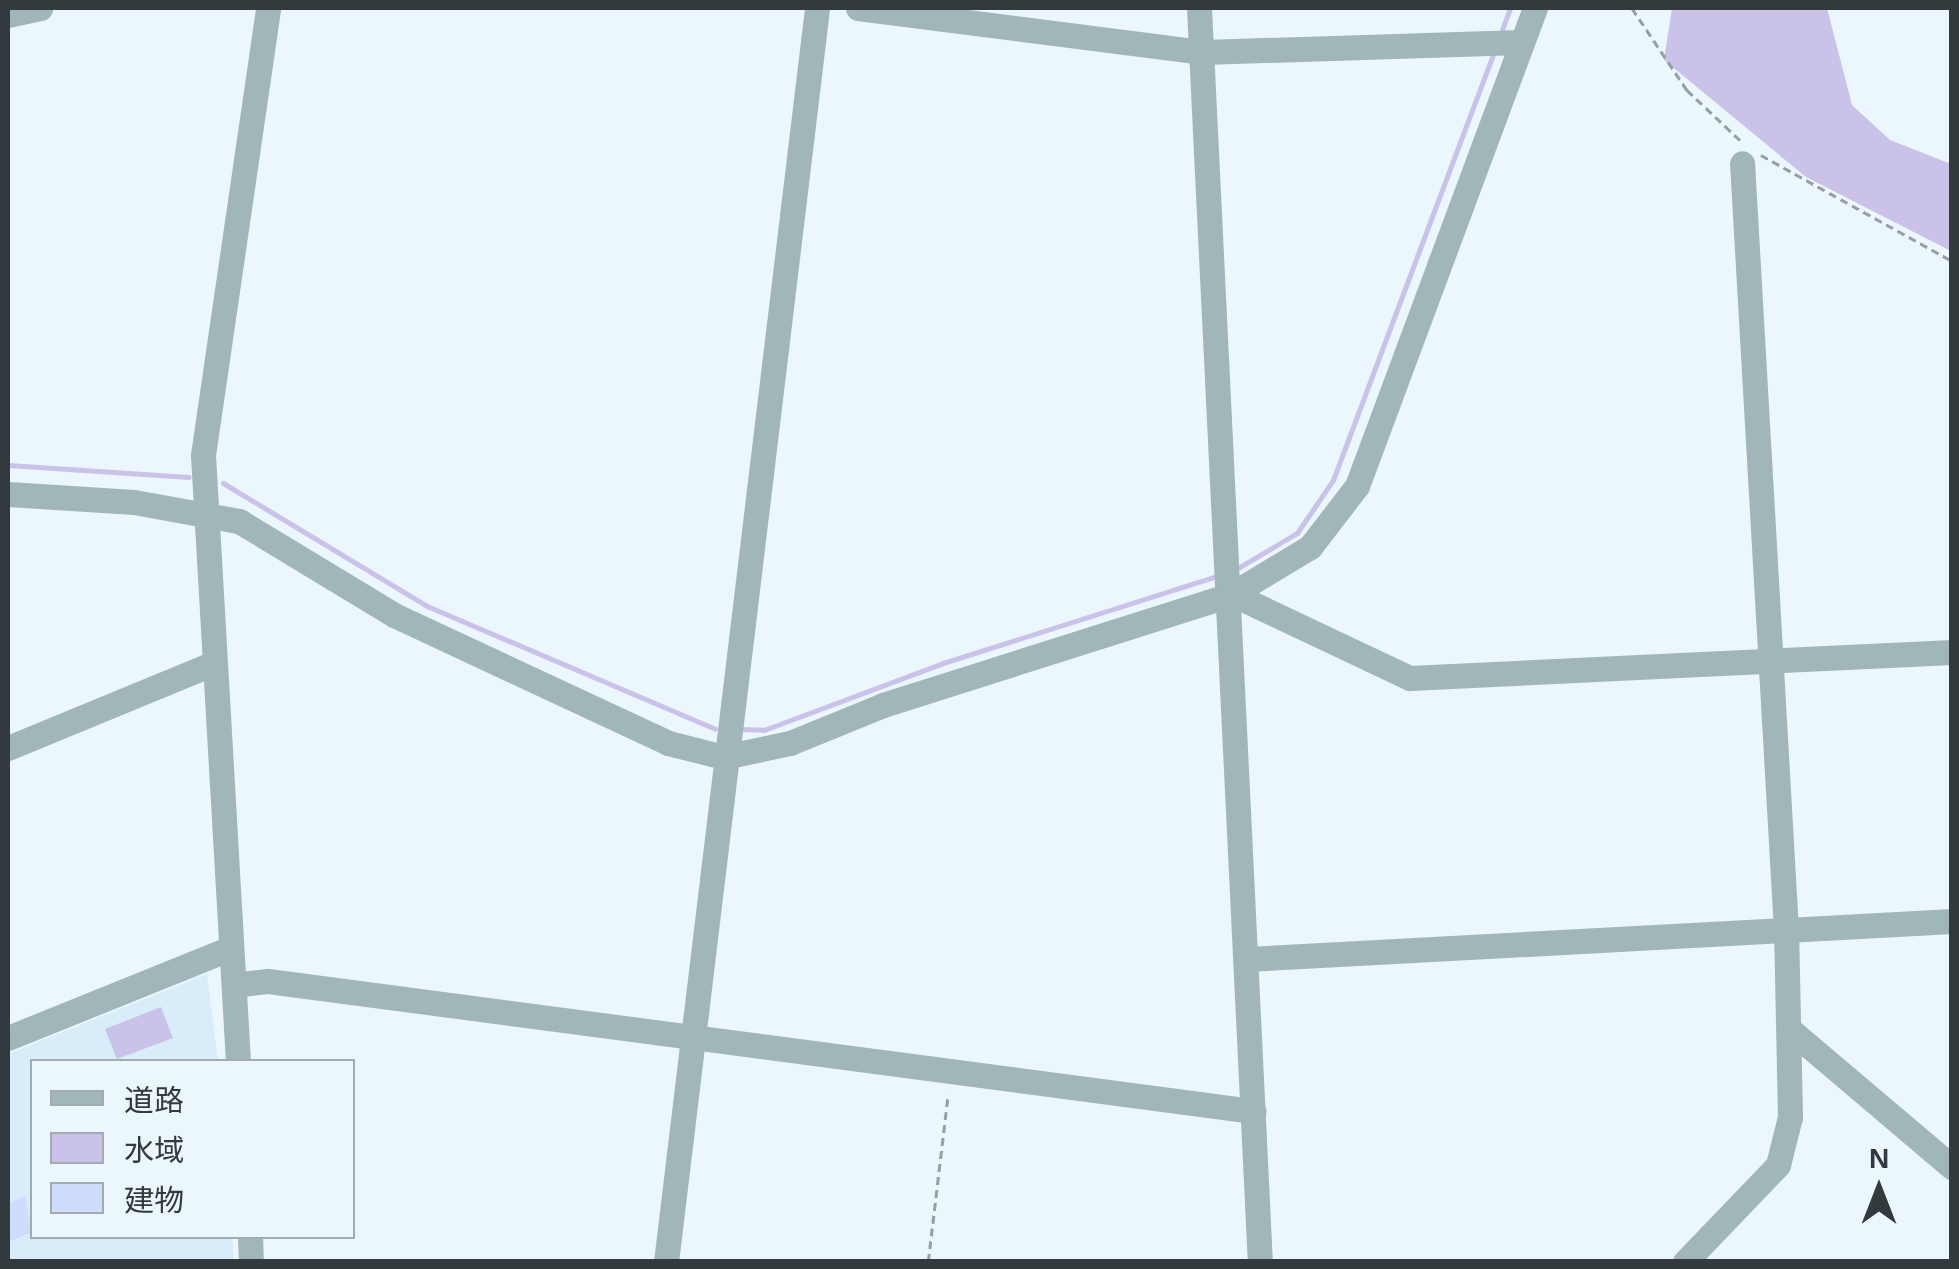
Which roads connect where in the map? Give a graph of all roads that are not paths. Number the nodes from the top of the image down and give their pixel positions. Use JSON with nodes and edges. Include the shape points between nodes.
{"nodes":[{"id":1,"x":40,"y":8,"type":"edge"},
{"id":2,"x":268,"y":8,"type":"edge"},
{"id":3,"x":817,"y":8,"type":"edge"},
{"id":4,"x":858,"y":8,"type":"edge"},
{"id":5,"x":1199,"y":8,"type":"edge"},
{"id":6,"x":1535,"y":8,"type":"edge"},
{"id":7,"x":8,"y":16,"type":"edge"},
{"id":8,"x":1522,"y":42,"type":"junction"},
{"id":9,"x":1203,"y":52,"type":"junction"},
{"id":10,"x":1742,"y":163,"type":"dead end"},
{"id":11,"x":8,"y":494,"type":"edge"},
{"id":12,"x":203,"y":516,"type":"junction"},
{"id":13,"x":1232,"y":594,"type":"junction"},
{"id":14,"x":1952,"y":652,"type":"edge"},
{"id":15,"x":212,"y":664,"type":"junction"},
{"id":16,"x":1770,"y":665,"type":"junction"},
{"id":17,"x":8,"y":748,"type":"edge"},
{"id":18,"x":724,"y":756,"type":"junction"},
{"id":19,"x":1952,"y":921,"type":"edge"},
{"id":20,"x":1786,"y":930,"type":"junction"},
{"id":21,"x":230,"y":948,"type":"junction"},
{"id":22,"x":1248,"y":959,"type":"junction"},
{"id":23,"x":234,"y":985,"type":"junction"},
{"id":24,"x":1789,"y":1029,"type":"junction"},
{"id":25,"x":8,"y":1038,"type":"edge"},
{"id":26,"x":690,"y":1040,"type":"junction"},
{"id":27,"x":238,"y":1059,"type":"edge"},
{"id":28,"x":1252,"y":1111,"type":"junction"},
{"id":29,"x":1952,"y":1168,"type":"edge"},
{"id":30,"x":666,"y":1262,"type":"edge"},
{"id":31,"x":1260,"y":1262,"type":"edge"},
{"id":32,"x":1686,"y":1262,"type":"edge"}],
"edges":[{"from":1,"to":7,"type":"street"},
{"from":2,"to":12,"type":"street","via":[[213,352]]},
{"from":3,"to":18,"type":"street"},
{"from":4,"to":9,"type":"street"},
{"from":5,"to":9,"type":"street"},
{"from":6,"to":8,"type":"street"},
{"from":8,"to":9,"type":"street"},
{"from":8,"to":13,"type":"street","via":[[1349,502],[1310,547]]},
{"from":9,"to":13,"type":"street"},
{"from":10,"to":16,"type":"street"},
{"from":11,"to":12,"type":"street"},
{"from":12,"to":15,"type":"street"},
{"from":12,"to":18,"type":"street","via":[[239,522],[456,646],[668,743]]},
{"from":13,"to":16,"type":"street","via":[[1410,678]]},
{"from":13,"to":18,"type":"street","via":[[884,704],[776,748]]},
{"from":13,"to":22,"type":"street"},
{"from":14,"to":16,"type":"street"},
{"from":15,"to":17,"type":"street"},
{"from":15,"to":21,"type":"street"},
{"from":16,"to":20,"type":"street"},
{"from":18,"to":26,"type":"street"},
{"from":19,"to":20,"type":"street"},
{"from":20,"to":22,"type":"street"},
{"from":20,"to":24,"type":"street"},
{"from":21,"to":23,"type":"street"},
{"from":21,"to":25,"type":"street"},
{"from":22,"to":28,"type":"street"},
{"from":23,"to":26,"type":"street","via":[[268,981]]},
{"from":23,"to":27,"type":"street"},
{"from":24,"to":29,"type":"street"},
{"from":24,"to":32,"type":"street","via":[[1790,1116],[1778,1165]]},
{"from":26,"to":28,"type":"street"},
{"from":26,"to":30,"type":"street"},
{"from":28,"to":31,"type":"street"}]}
